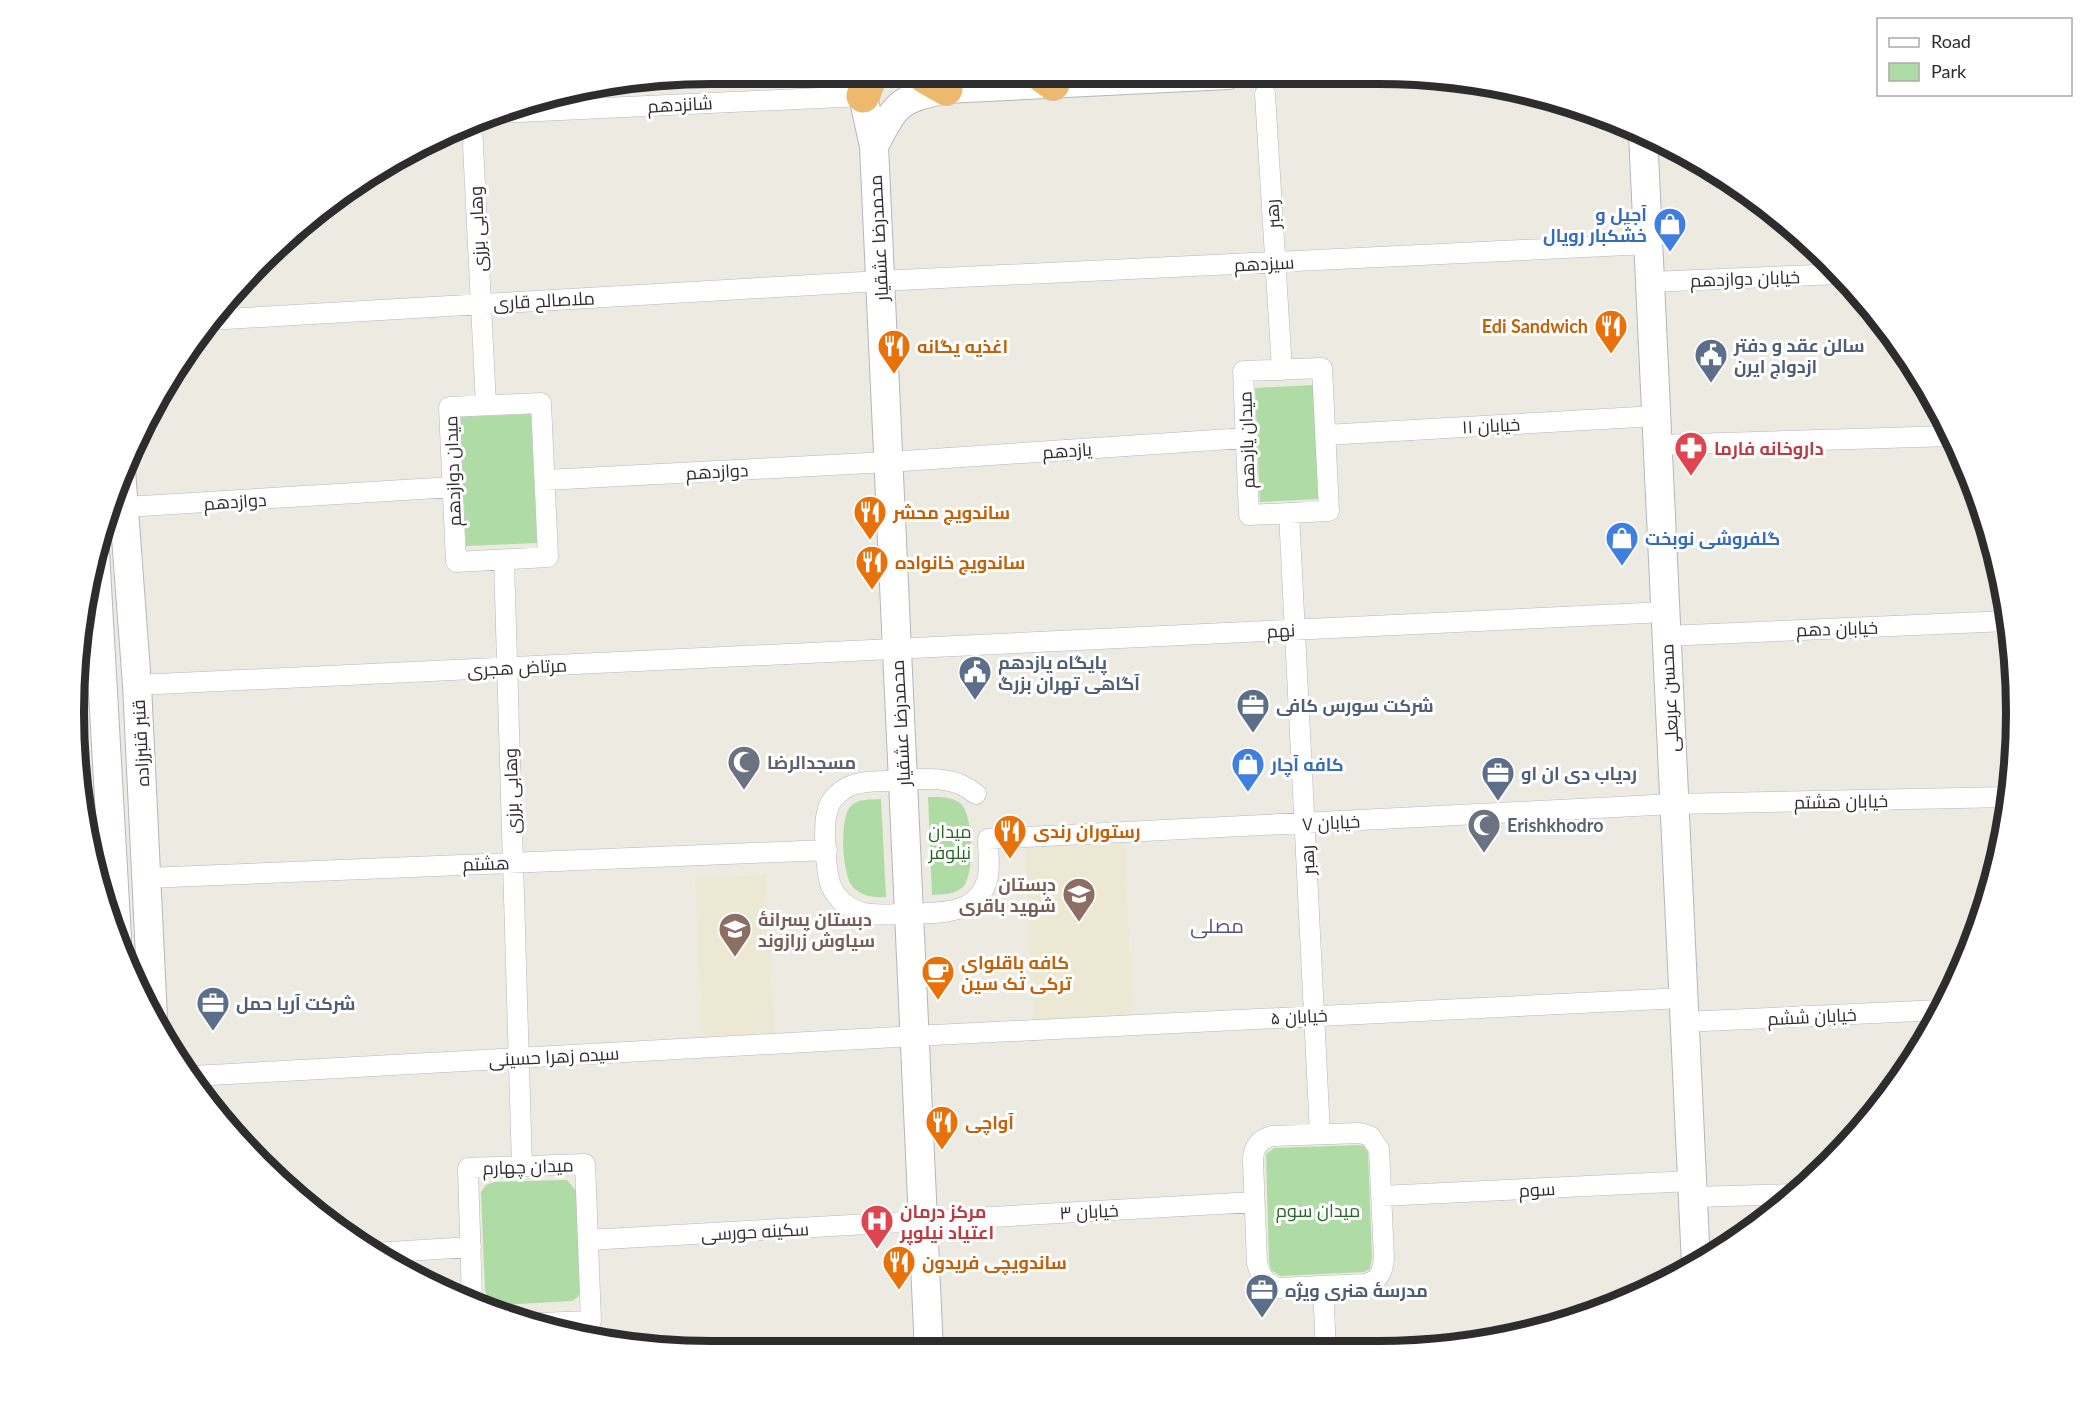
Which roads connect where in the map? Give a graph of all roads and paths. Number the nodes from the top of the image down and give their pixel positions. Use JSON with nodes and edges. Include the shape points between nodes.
{"nodes":[{"id":1,"x":934,"y":84,"type":"edge"},
{"id":2,"x":867,"y":87,"type":"edge"},
{"id":3,"x":1265,"y":94,"type":"dead end"},
{"id":4,"x":532,"y":111,"type":"edge"},
{"id":5,"x":472,"y":132,"type":"edge"},
{"id":6,"x":874,"y":146,"type":"junction"},
{"id":7,"x":1650,"y":147,"type":"edge"},
{"id":8,"x":1648,"y":244,"type":"junction"},
{"id":9,"x":1275,"y":262,"type":"junction"},
{"id":10,"x":1828,"y":275,"type":"edge"},
{"id":11,"x":880,"y":281,"type":"junction"},
{"id":12,"x":1650,"y":282,"type":"junction"},
{"id":13,"x":481,"y":303,"type":"junction"},
{"id":14,"x":223,"y":319,"type":"edge"},
{"id":15,"x":1282,"y":370,"type":"junction"},
{"id":16,"x":486,"y":405,"type":"junction"},
{"id":17,"x":1656,"y":416,"type":"junction"},
{"id":18,"x":1325,"y":435,"type":"junction"},
{"id":19,"x":1942,"y":436,"type":"edge"},
{"id":20,"x":1245,"y":438,"type":"junction"},
{"id":21,"x":1658,"y":445,"type":"junction"},
{"id":22,"x":888,"y":462,"type":"junction"},
{"id":23,"x":545,"y":480,"type":"junction"},
{"id":24,"x":128,"y":482,"type":"edge"},
{"id":25,"x":453,"y":487,"type":"junction"},
{"id":26,"x":124,"y":493,"type":"edge"},
{"id":27,"x":1289,"y":513,"type":"junction"},
{"id":28,"x":504,"y":560,"type":"junction"},
{"id":29,"x":96,"y":589,"type":"edge"},
{"id":30,"x":1999,"y":621,"type":"edge"},
{"id":31,"x":1666,"y":624,"type":"junction"},
{"id":32,"x":1295,"y":629,"type":"junction"},
{"id":33,"x":897,"y":648,"type":"junction"},
{"id":34,"x":507,"y":667,"type":"junction"},
{"id":35,"x":137,"y":685,"type":"junction"},
{"id":36,"x":903,"y":781,"type":"junction"},
{"id":37,"x":976,"y":794,"type":"dead end"},
{"id":38,"x":2001,"y":797,"type":"edge"},
{"id":39,"x":1674,"y":804,"type":"junction"},
{"id":40,"x":1305,"y":823,"type":"junction"},
{"id":41,"x":827,"y":850,"type":"junction"},
{"id":42,"x":513,"y":862,"type":"junction"},
{"id":43,"x":146,"y":878,"type":"junction"},
{"id":44,"x":115,"y":909,"type":"edge"},
{"id":45,"x":909,"y":914,"type":"junction"},
{"id":46,"x":152,"y":996,"type":"edge"},
{"id":47,"x":1684,"y":1010,"type":"junction"},
{"id":48,"x":1931,"y":1010,"type":"edge"},
{"id":49,"x":1315,"y":1015,"type":"junction"},
{"id":50,"x":914,"y":1036,"type":"junction"},
{"id":51,"x":519,"y":1057,"type":"junction"},
{"id":52,"x":200,"y":1076,"type":"edge"},
{"id":53,"x":1320,"y":1134,"type":"junction"},
{"id":54,"x":522,"y":1166,"type":"junction"},
{"id":55,"x":1692,"y":1189,"type":"junction"},
{"id":56,"x":1782,"y":1193,"type":"edge"},
{"id":57,"x":1381,"y":1196,"type":"junction"},
{"id":58,"x":1254,"y":1202,"type":"junction"},
{"id":59,"x":923,"y":1221,"type":"junction"},
{"id":60,"x":588,"y":1240,"type":"junction"},
{"id":61,"x":471,"y":1247,"type":"junction"},
{"id":62,"x":389,"y":1251,"type":"edge"},
{"id":63,"x":1696,"y":1255,"type":"edge"},
{"id":64,"x":1323,"y":1286,"type":"junction"},
{"id":65,"x":472,"y":1293,"type":"edge"},
{"id":66,"x":560,"y":1322,"type":"edge"},
{"id":67,"x":928,"y":1341,"type":"edge"},
{"id":68,"x":1326,"y":1341,"type":"edge"}],
"edges":[{"from":1,"to":6,"type":"main road","via":[[896,108]]},
{"from":2,"to":4,"type":"street","name":"شانزدهم"},
{"from":2,"to":6,"type":"main road","name":"محمدرضا عشقیار"},
{"from":3,"to":9,"type":"street","name":"رهبر"},
{"from":5,"to":13,"type":"street","name":"وهابی برزی"},
{"from":6,"to":11,"type":"main road","name":"محمدرضا عشقیار"},
{"from":7,"to":8,"type":"main road","name":"محسن عربعلی"},
{"from":8,"to":9,"type":"street","name":"سیزدهم"},
{"from":8,"to":12,"type":"main road","name":"محسن عربعلی"},
{"from":9,"to":11,"type":"street","name":"سیزدهم"},
{"from":9,"to":15,"type":"street","name":"رهبر"},
{"from":10,"to":12,"type":"street","name":"خیابان دوازدهم"},
{"from":11,"to":13,"type":"street","name":"ملاصالح قاری"},
{"from":11,"to":22,"type":"main road","name":"محمدرضا عشقیار"},
{"from":12,"to":17,"type":"main road","name":"محسن عربعلی"},
{"from":13,"to":14,"type":"street","name":"ملاصالح قاری"},
{"from":13,"to":16,"type":"street","name":"وهابی برزی"},
{"from":15,"to":18,"type":"street","name":"میدان یازدهم","via":[[1322,368]]},
{"from":15,"to":20,"type":"street","name":"میدان یازدهم","via":[[1243,371]]},
{"from":16,"to":23,"type":"street","name":"میدان دوازدهم","via":[[541,403]]},
{"from":16,"to":25,"type":"street","name":"میدان دوازدهم","via":[[449,407]]},
{"from":17,"to":18,"type":"street","name":"خیابان ۱۱"},
{"from":17,"to":21,"type":"main road","name":"محسن عربعلی"},
{"from":18,"to":27,"type":"street","name":"میدان یازدهم","via":[[1329,511]]},
{"from":19,"to":21,"type":"street"},
{"from":20,"to":22,"type":"street","name":"یازدهم"},
{"from":20,"to":27,"type":"street","name":"میدان یازدهم","via":[[1249,515]]},
{"from":21,"to":31,"type":"main road","name":"محسن عربعلی"},
{"from":22,"to":23,"type":"street","name":"دوازدهم"},
{"from":22,"to":33,"type":"main road","name":"محمدرضا عشقیار"},
{"from":23,"to":28,"type":"street","name":"میدان دوازدهم","via":[[549,557]]},
{"from":24,"to":25,"type":"street","name":"دوازدهم"},
{"from":25,"to":28,"type":"street","name":"میدان دوازدهم","via":[[456,562]]},
{"from":26,"to":35,"type":"main road","name":"قنبر قنبرزاده"},
{"from":27,"to":32,"type":"street","name":"رهبر"},
{"from":28,"to":34,"type":"street","name":"وهابی برزی"},
{"from":29,"to":44,"type":"main road","name":"قنبر قنبرزاده"},
{"from":30,"to":31,"type":"street","name":"خیابان دهم"},
{"from":31,"to":32,"type":"street","name":"نهم"},
{"from":31,"to":39,"type":"main road","name":"محسن عربعلی"},
{"from":32,"to":33,"type":"street","name":"نهم"},
{"from":32,"to":40,"type":"street","name":"رهبر"},
{"from":33,"to":34,"type":"street","name":"مرتاض هجری"},
{"from":33,"to":36,"type":"main road","name":"محمدرضا عشقیار"},
{"from":34,"to":35,"type":"street","name":"مرتاض هجری"},
{"from":34,"to":42,"type":"street","name":"وهابی برزی"},
{"from":35,"to":43,"type":"main road","name":"قنبر قنبرزاده"},
{"from":36,"to":37,"type":"street","via":[[951,780]]},
{"from":36,"to":41,"type":"street","via":[[852,784],[836,795],[827,812]]},
{"from":36,"to":45,"type":"main road","name":"محمدرضا عشقیار"},
{"from":38,"to":39,"type":"street","name":"خیابان هشتم"},
{"from":39,"to":40,"type":"street","name":"خیابان ۷"},
{"from":39,"to":47,"type":"main road","name":"محسن عربعلی"},
{"from":40,"to":45,"type":"street","name":"خیابان ۷","via":[[988,839],[988,877],[977,897],[954,912]]},
{"from":40,"to":49,"type":"street","name":"رهبر"},
{"from":41,"to":42,"type":"street","name":"هشتم"},
{"from":41,"to":45,"type":"street","via":[[832,887],[848,906],[870,914]]},
{"from":42,"to":43,"type":"street","name":"هشتم"},
{"from":42,"to":51,"type":"street","name":"وهابی برزی"},
{"from":43,"to":46,"type":"main road","name":"قنبر قنبرزاده"},
{"from":45,"to":50,"type":"main road","name":"محمدرضا عشقیار"},
{"from":47,"to":48,"type":"street","name":"خیابان ششم"},
{"from":47,"to":49,"type":"street","name":"خیابان ۵"},
{"from":47,"to":55,"type":"main road","name":"محسن عربعلی"},
{"from":49,"to":50,"type":"street","name":"خیابان ۵"},
{"from":49,"to":53,"type":"street","name":"رهبر"},
{"from":50,"to":51,"type":"street","name":"سیده زهرا حسینی"},
{"from":50,"to":59,"type":"main road","name":"محمدرضا عشقیار"},
{"from":51,"to":52,"type":"street","name":"سیده زهرا حسینی"},
{"from":51,"to":54,"type":"street","name":"وهابی برزی"},
{"from":53,"to":57,"type":"street","via":[[1360,1133],[1374,1140],[1379,1149]]},
{"from":53,"to":58,"type":"street","via":[[1272,1136],[1258,1144],[1253,1154]]},
{"from":54,"to":60,"type":"street","name":"میدان چهارم","via":[[585,1164]]},
{"from":54,"to":61,"type":"street","name":"میدان چهارم","via":[[468,1168]]},
{"from":55,"to":56,"type":"street","name":"سوم"},
{"from":55,"to":57,"type":"street","name":"سوم"},
{"from":55,"to":63,"type":"main road","name":"محسن عربعلی"},
{"from":57,"to":64,"type":"street","via":[[1384,1258],[1380,1276],[1365,1284]]},
{"from":58,"to":59,"type":"street","name":"خیابان ۳"},
{"from":58,"to":64,"type":"street","via":[[1257,1263],[1262,1277],[1278,1288]]},
{"from":59,"to":60,"type":"street","name":"سکینه حورسی"},
{"from":59,"to":67,"type":"main road","name":"محمدرضا عشقیار"},
{"from":60,"to":66,"type":"street","name":"میدان چهارم","via":[[591,1321]]},
{"from":61,"to":62,"type":"street"},
{"from":61,"to":65,"type":"street","name":"میدان چهارم"},
{"from":64,"to":68,"type":"street"}]}
